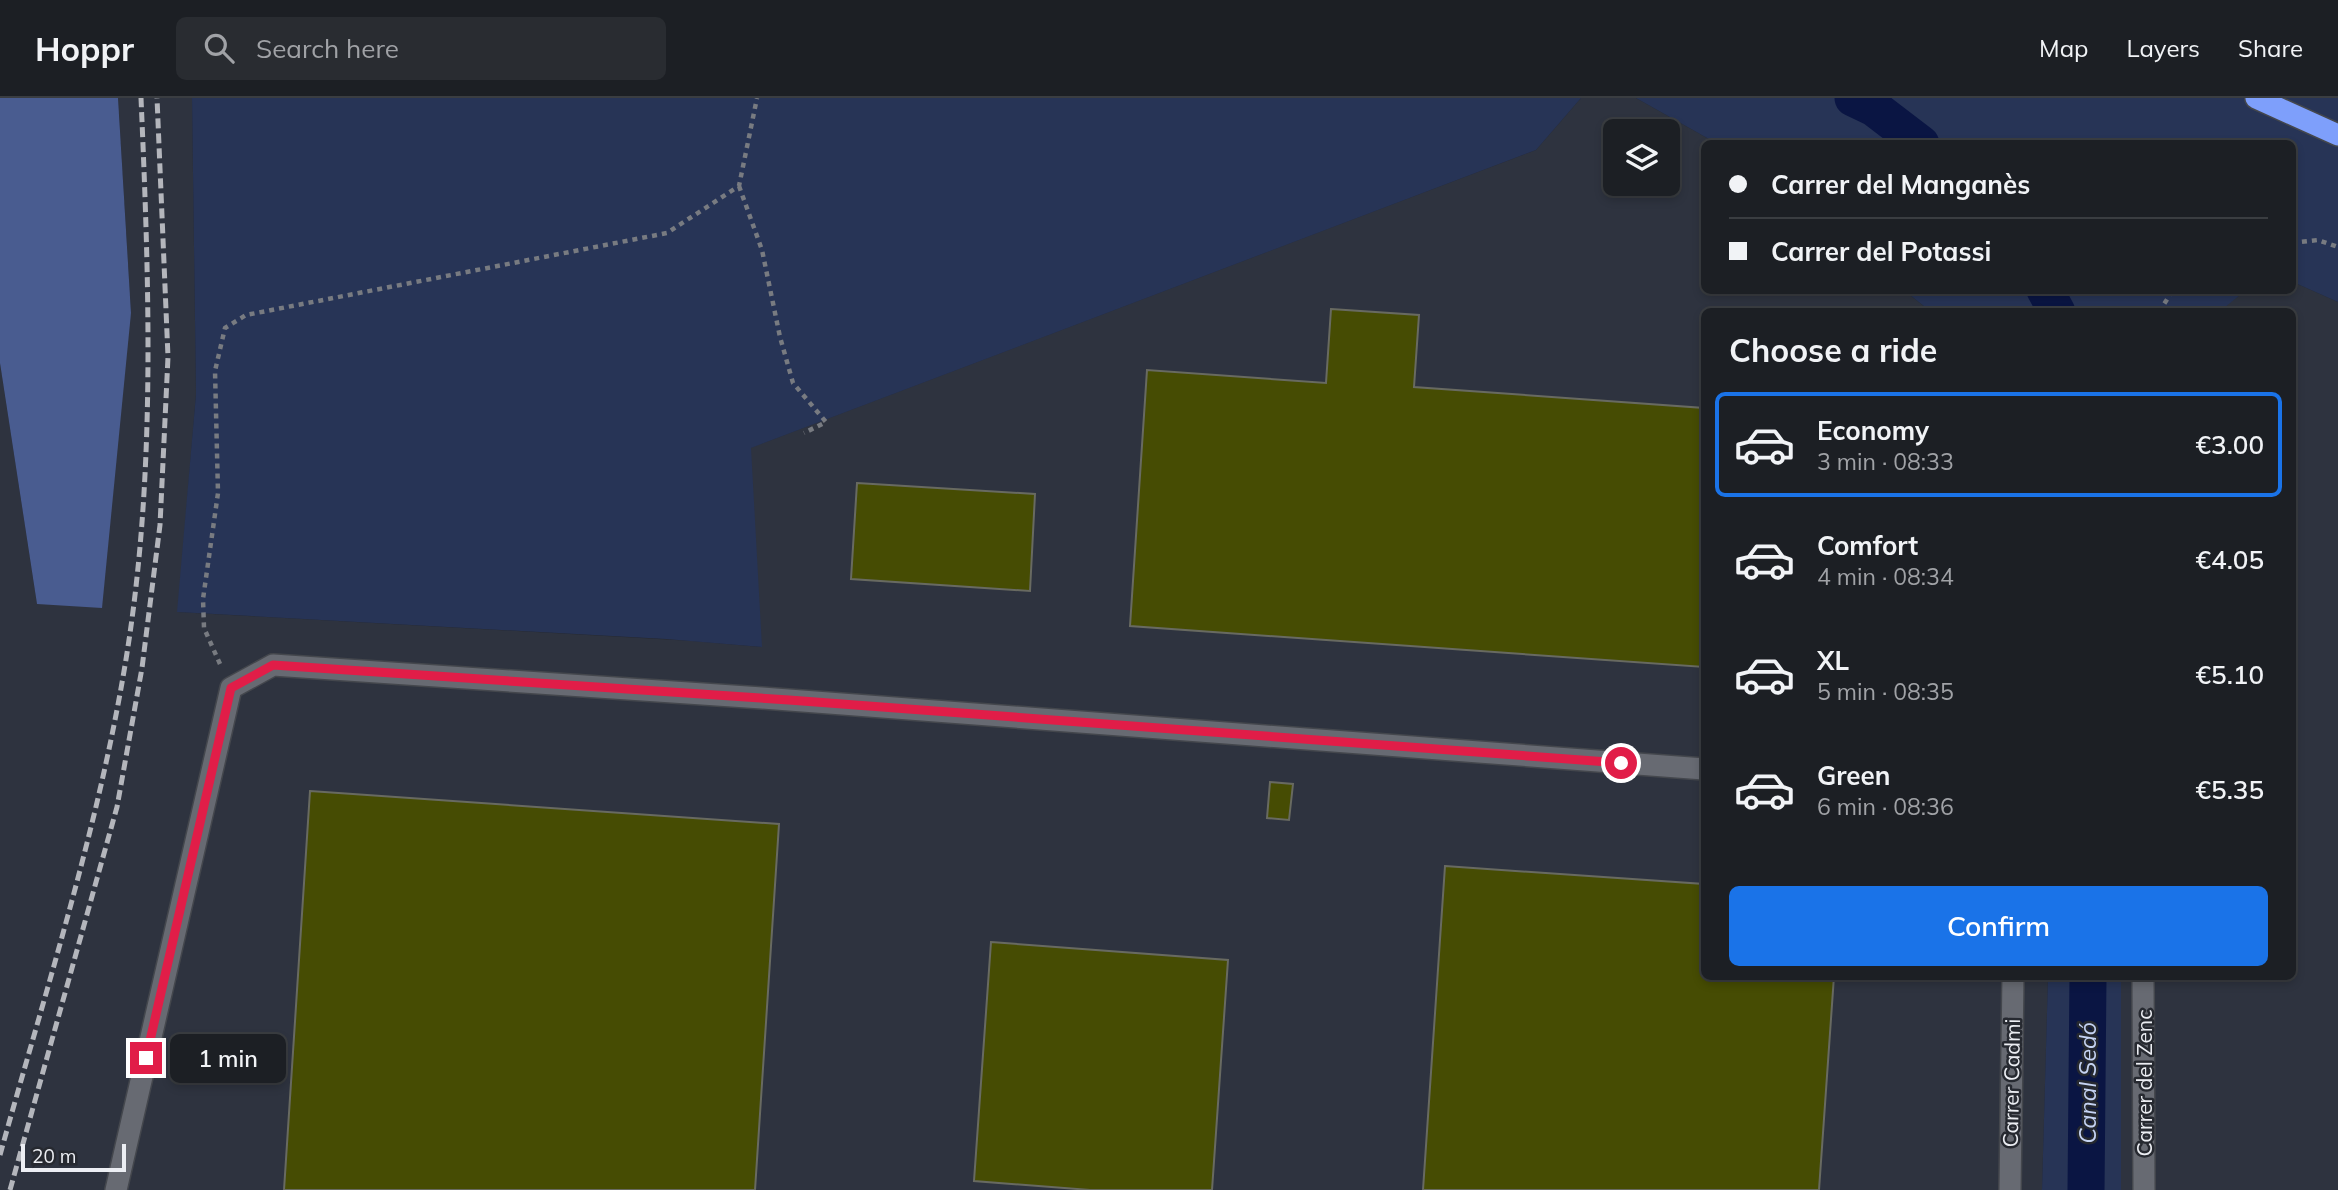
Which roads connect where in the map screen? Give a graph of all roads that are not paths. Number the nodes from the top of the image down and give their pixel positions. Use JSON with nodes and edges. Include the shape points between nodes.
{"nodes":[{"id":1,"x":2256,"y":98,"type":"edge"},
{"id":2,"x":2338,"y":135,"type":"edge"},
{"id":3,"x":1701,"y":769,"type":"edge"},
{"id":4,"x":2013,"y":980,"type":"edge"},
{"id":5,"x":2143,"y":980,"type":"edge"},
{"id":6,"x":116,"y":1190,"type":"edge"},
{"id":7,"x":2010,"y":1190,"type":"edge"},
{"id":8,"x":2144,"y":1190,"type":"edge"}],
"edges":[{"from":1,"to":2,"type":"highway"},
{"from":3,"to":6,"type":"street","via":[[273,665],[231,688]]},
{"from":4,"to":7,"type":"street","name":"Carrer Cadmi"},
{"from":5,"to":8,"type":"street","name":"Carrer del Zenc"}]}
